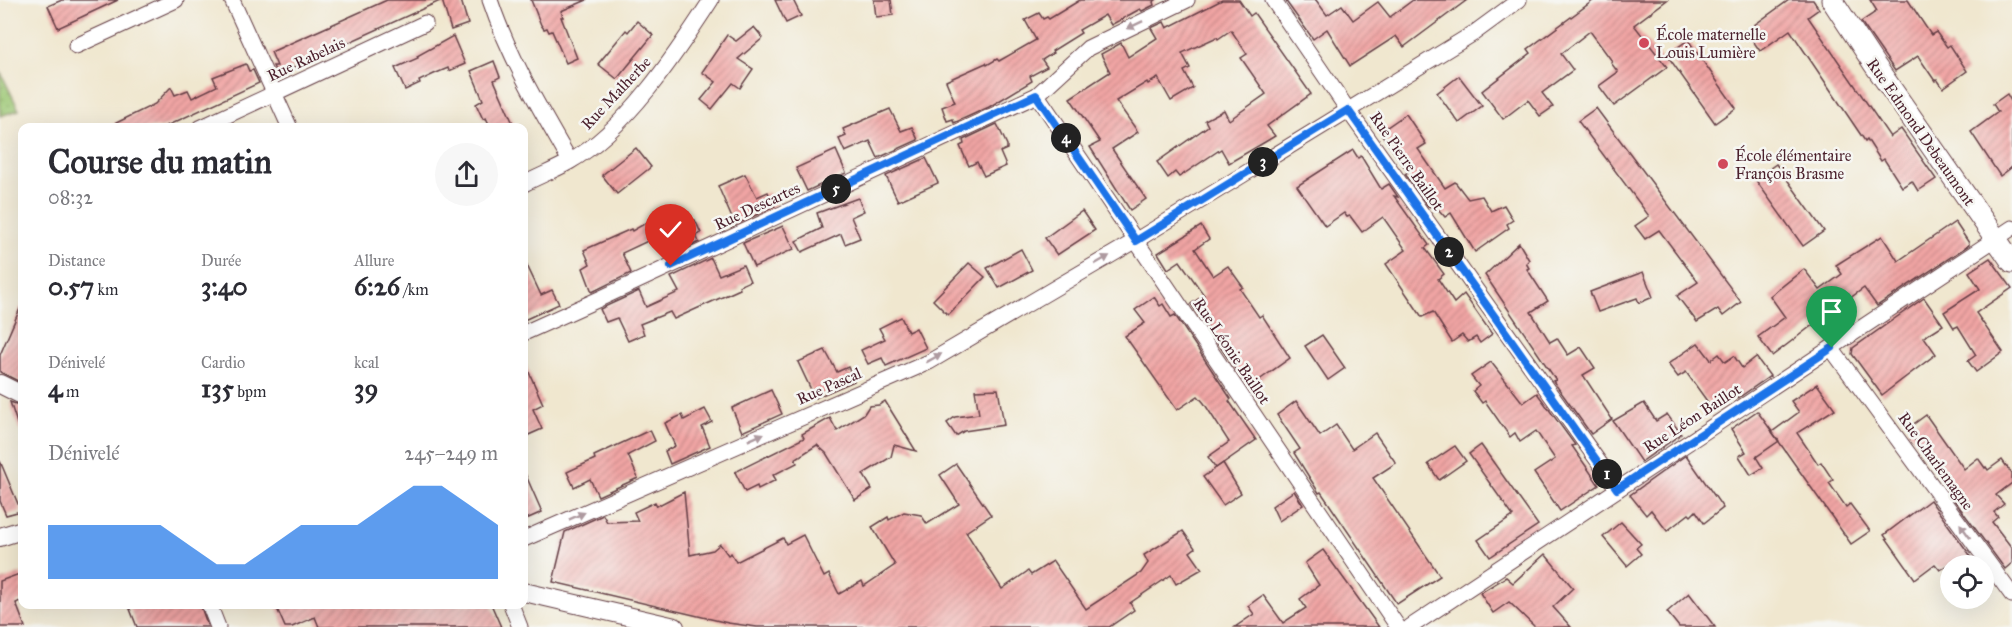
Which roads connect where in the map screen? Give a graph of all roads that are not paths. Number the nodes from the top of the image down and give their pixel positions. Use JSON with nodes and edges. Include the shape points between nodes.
{"nodes":[{"id":1,"x":176,"y":0,"type":"edge"},
{"id":2,"x":232,"y":0,"type":"edge"},
{"id":3,"x":490,"y":0,"type":"edge"},
{"id":4,"x":711,"y":0,"type":"edge"},
{"id":5,"x":1187,"y":0,"type":"edge"},
{"id":6,"x":1273,"y":0,"type":"edge"},
{"id":7,"x":1519,"y":0,"type":"edge"},
{"id":8,"x":1832,"y":0,"type":"edge"},
{"id":9,"x":425,"y":23,"type":"dead end"},
{"id":10,"x":76,"y":46,"type":"dead end"},
{"id":11,"x":274,"y":94,"type":"junction"},
{"id":12,"x":1036,"y":95,"type":"junction"},
{"id":13,"x":1348,"y":110,"type":"junction"},
{"id":14,"x":211,"y":123,"type":"edge"},
{"id":15,"x":288,"y":123,"type":"edge"},
{"id":16,"x":570,"y":161,"type":"junction"},
{"id":17,"x":528,"y":182,"type":"edge"},
{"id":18,"x":2004,"y":234,"type":"edge"},
{"id":19,"x":1136,"y":241,"type":"junction"},
{"id":20,"x":2012,"y":262,"type":"edge"},
{"id":21,"x":528,"y":331,"type":"edge"},
{"id":22,"x":1832,"y":348,"type":"junction"},
{"id":23,"x":0,"y":384,"type":"edge"},
{"id":24,"x":18,"y":392,"type":"edge"},
{"id":25,"x":1617,"y":489,"type":"junction"},
{"id":26,"x":18,"y":531,"type":"edge"},
{"id":27,"x":0,"y":537,"type":"edge"},
{"id":28,"x":528,"y":537,"type":"edge"},
{"id":29,"x":528,"y":593,"type":"edge"},
{"id":30,"x":2012,"y":595,"type":"edge"},
{"id":31,"x":211,"y":609,"type":"edge"},
{"id":32,"x":513,"y":609,"type":"edge"},
{"id":33,"x":218,"y":627,"type":"edge"},
{"id":34,"x":520,"y":627,"type":"edge"},
{"id":35,"x":675,"y":627,"type":"edge"},
{"id":36,"x":1398,"y":627,"type":"edge"},
{"id":37,"x":1410,"y":627,"type":"edge"}],
"edges":[{"from":1,"to":10,"type":"street"},
{"from":2,"to":11,"type":"street"},
{"from":3,"to":16,"type":"street","via":[[533,96]]},
{"from":4,"to":16,"type":"street","name":"Rue Malherbe","via":[[646,91],[616,124]]},
{"from":5,"to":12,"type":"street","name":"Rue Descartes","one_way":true,"via":[[1088,48]]},
{"from":6,"to":13,"type":"street","name":"Rue Pierre Baillot"},
{"from":7,"to":13,"type":"street","name":"Rue Pascal","via":[[1474,33]]},
{"from":8,"to":18,"type":"main road","name":"Rue Edmond Debeaumont","via":[[1874,64]]},
{"from":9,"to":11,"type":"street","name":"Rue Rabelais"},
{"from":11,"to":14,"type":"street","name":"Rue Rabelais"},
{"from":11,"to":15,"type":"street"},
{"from":12,"to":19,"type":"street","name":"Rue Léonie Baillot"},
{"from":12,"to":21,"type":"street","name":"Rue Descartes"},
{"from":13,"to":19,"type":"street","name":"Rue Pascal"},
{"from":13,"to":25,"type":"street","name":"Rue Pierre Baillot"},
{"from":16,"to":17,"type":"street","name":"Rue Malherbe"},
{"from":18,"to":20,"type":"main road","name":"Rue Edmond Debeaumont"},
{"from":18,"to":22,"type":"street","name":"Rue Léon Baillot"},
{"from":28,"to":19,"type":"street","name":"Rue Pascal","one_way":true,"via":[[929,362]]},
{"from":19,"to":36,"type":"street","name":"Rue Léonie Baillot"},
{"from":22,"to":25,"type":"street","name":"Rue Léon Baillot"},
{"from":30,"to":22,"type":"street","name":"Rue Charlemagne","one_way":true},
{"from":23,"to":24,"type":"street"},
{"from":25,"to":37,"type":"street","name":"Rue Léon Baillot"},
{"from":26,"to":27,"type":"street"},
{"from":29,"to":35,"type":"street"},
{"from":31,"to":33,"type":"street"},
{"from":32,"to":34,"type":"street"}]}
